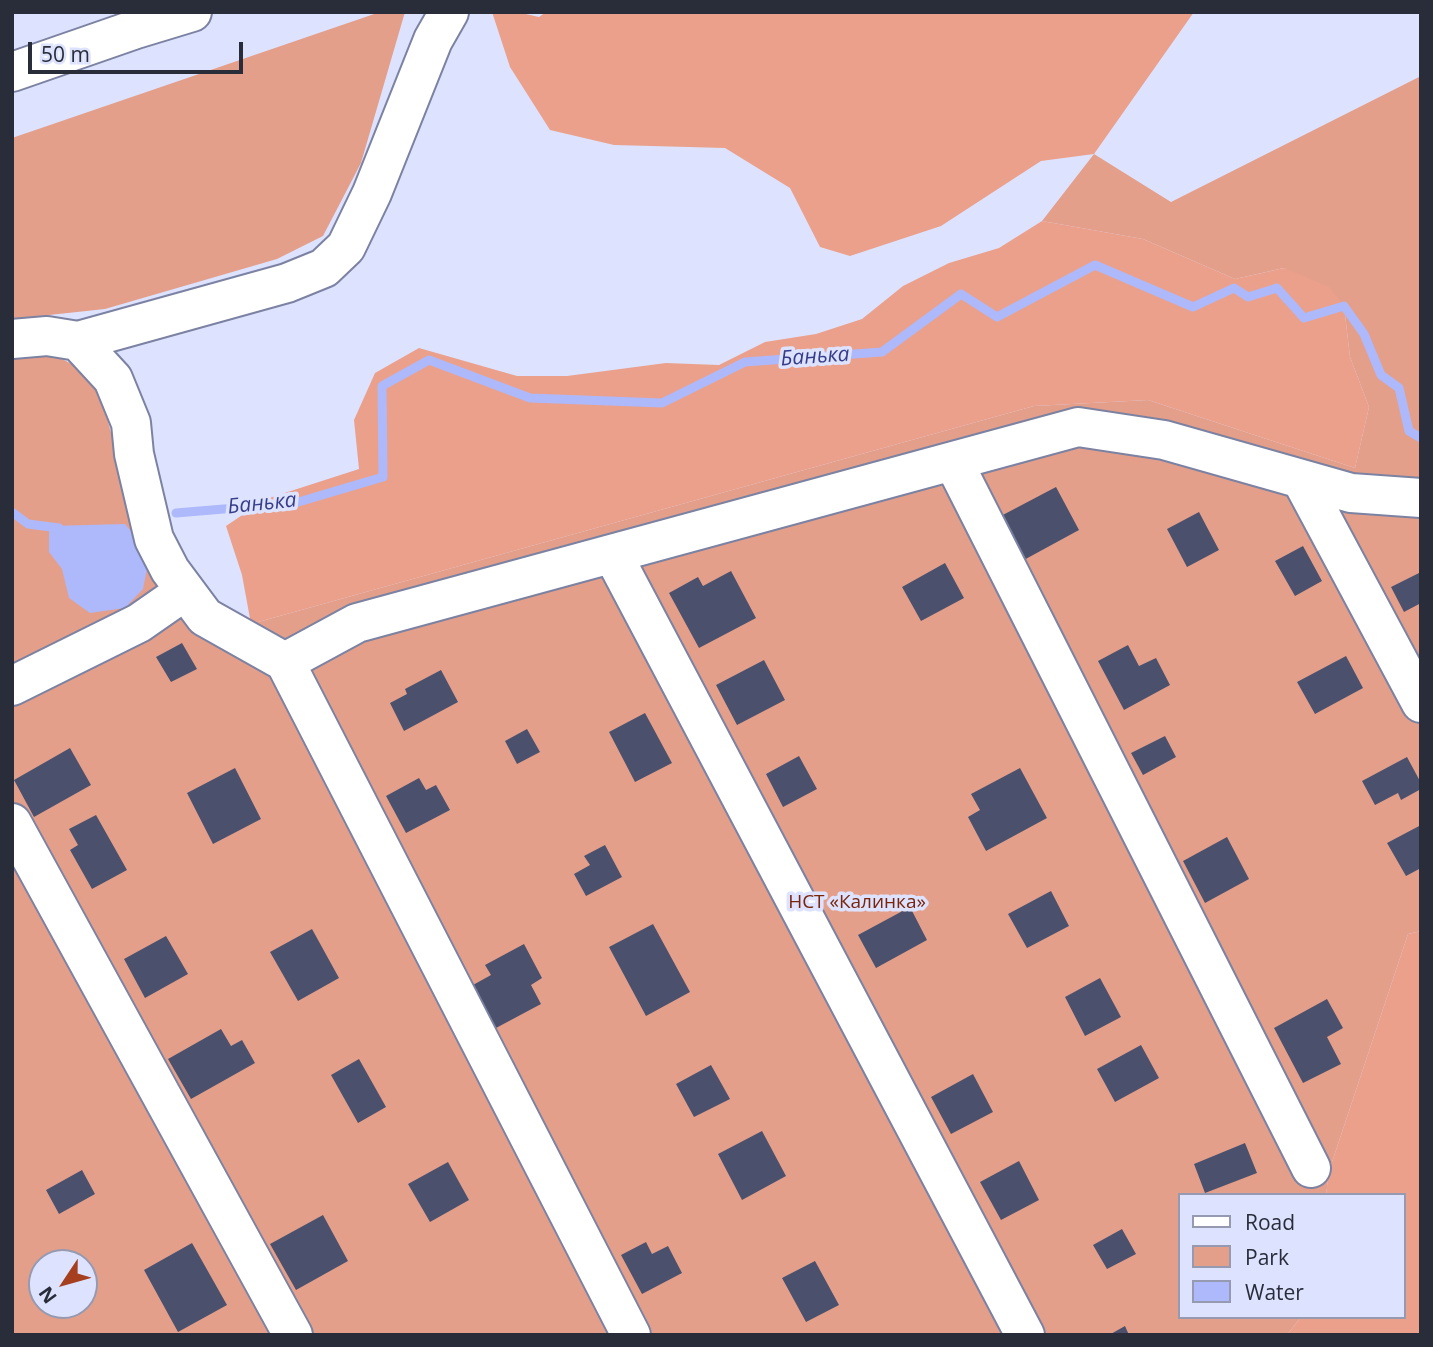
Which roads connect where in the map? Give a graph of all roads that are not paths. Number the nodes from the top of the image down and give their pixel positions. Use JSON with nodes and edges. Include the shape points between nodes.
{"nodes":[{"id":1,"x":192,"y":12,"type":"edge"},
{"id":2,"x":449,"y":12,"type":"edge"},
{"id":3,"x":132,"y":21,"type":"edge"},
{"id":4,"x":12,"y":72,"type":"edge"},
{"id":5,"x":12,"y":339,"type":"edge"},
{"id":6,"x":78,"y":341,"type":"junction"},
{"id":7,"x":953,"y":461,"type":"junction"},
{"id":8,"x":1301,"y":479,"type":"junction"},
{"id":9,"x":1421,"y":498,"type":"edge"},
{"id":10,"x":613,"y":555,"type":"junction"},
{"id":11,"x":185,"y":591,"type":"junction"},
{"id":12,"x":285,"y":662,"type":"junction"},
{"id":13,"x":12,"y":685,"type":"edge"},
{"id":14,"x":1421,"y":703,"type":"edge"},
{"id":15,"x":12,"y":823,"type":"edge"},
{"id":16,"x":1311,"y":1168,"type":"dead end"},
{"id":17,"x":293,"y":1335,"type":"edge"},
{"id":18,"x":631,"y":1335,"type":"edge"},
{"id":19,"x":1025,"y":1335,"type":"edge"}],
"edges":[{"from":1,"to":3,"type":"street"},
{"from":2,"to":6,"type":"street","via":[[346,247],[324,268],[287,283]]},
{"from":3,"to":4,"type":"street"},
{"from":5,"to":6,"type":"street","via":[[47,336]]},
{"from":6,"to":11,"type":"street","via":[[113,379],[131,424],[154,539]]},
{"from":7,"to":8,"type":"street","via":[[1078,428],[1164,440]]},
{"from":7,"to":10,"type":"street"},
{"from":7,"to":16,"type":"street"},
{"from":8,"to":9,"type":"street","via":[[1351,493]]},
{"from":8,"to":14,"type":"street"},
{"from":10,"to":12,"type":"street","via":[[357,623]]},
{"from":10,"to":19,"type":"street"},
{"from":11,"to":12,"type":"street","via":[[205,617]]},
{"from":11,"to":13,"type":"street","via":[[139,623]]},
{"from":12,"to":18,"type":"street"},
{"from":15,"to":17,"type":"street"}]}
